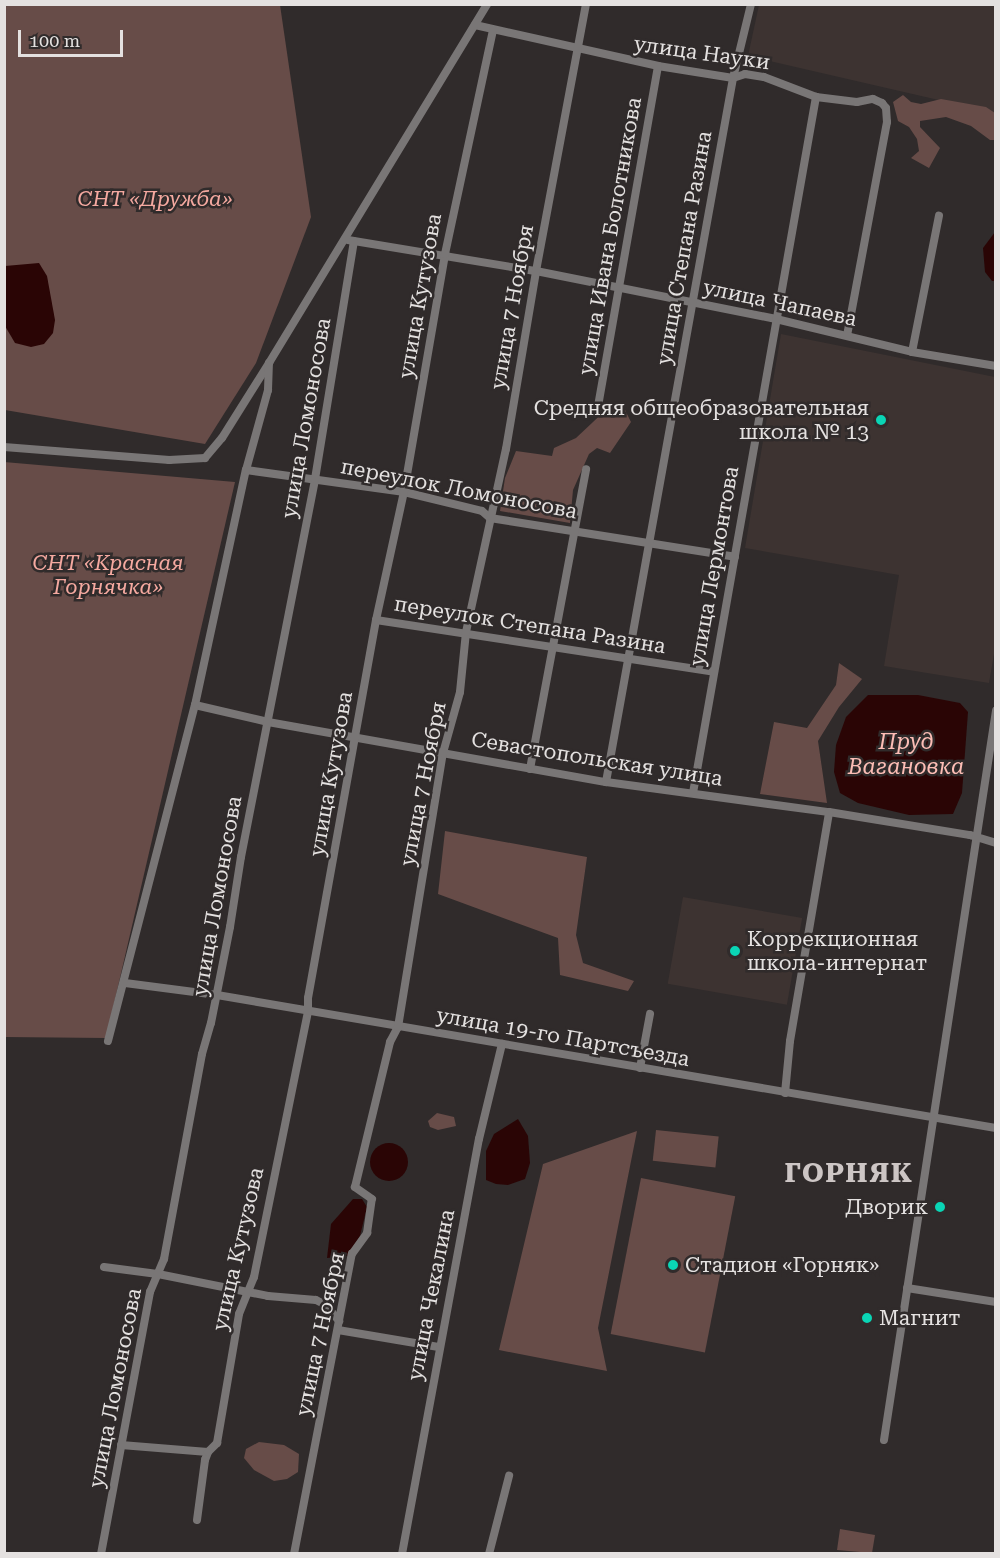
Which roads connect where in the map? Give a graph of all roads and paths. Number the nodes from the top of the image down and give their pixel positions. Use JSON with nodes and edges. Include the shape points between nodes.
{"nodes":[{"id":1,"x":487,"y":4,"type":"edge"},
{"id":2,"x":586,"y":4,"type":"edge"},
{"id":3,"x":751,"y":4,"type":"edge"},
{"id":4,"x":475,"y":25,"type":"junction"},
{"id":5,"x":493,"y":30,"type":"junction"},
{"id":6,"x":577,"y":50,"type":"junction"},
{"id":7,"x":658,"y":66,"type":"junction"},
{"id":8,"x":733,"y":78,"type":"junction"},
{"id":9,"x":816,"y":97,"type":"junction"},
{"id":10,"x":939,"y":216,"type":"dead end"},
{"id":11,"x":344,"y":239,"type":"junction"},
{"id":12,"x":354,"y":241,"type":"junction"},
{"id":13,"x":445,"y":254,"type":"junction"},
{"id":14,"x":536,"y":271,"type":"junction"},
{"id":15,"x":619,"y":289,"type":"junction"},
{"id":16,"x":693,"y":303,"type":"junction"},
{"id":17,"x":776,"y":319,"type":"junction"},
{"id":18,"x":847,"y":335,"type":"junction"},
{"id":19,"x":912,"y":351,"type":"junction"},
{"id":20,"x":269,"y":363,"type":"junction"},
{"id":21,"x":996,"y":366,"type":"edge"},
{"id":22,"x":597,"y":412,"type":"dead end"},
{"id":23,"x":4,"y":447,"type":"edge"},
{"id":24,"x":586,"y":469,"type":"dead end"},
{"id":25,"x":246,"y":470,"type":"junction"},
{"id":26,"x":315,"y":479,"type":"junction"},
{"id":27,"x":404,"y":492,"type":"junction"},
{"id":28,"x":490,"y":518,"type":"junction"},
{"id":29,"x":574,"y":531,"type":"junction"},
{"id":30,"x":649,"y":543,"type":"junction"},
{"id":31,"x":735,"y":557,"type":"junction"},
{"id":32,"x":376,"y":620,"type":"junction"},
{"id":33,"x":466,"y":632,"type":"junction"},
{"id":34,"x":552,"y":646,"type":"junction"},
{"id":35,"x":628,"y":658,"type":"junction"},
{"id":36,"x":714,"y":672,"type":"junction"},
{"id":37,"x":195,"y":705,"type":"junction"},
{"id":38,"x":996,"y":711,"type":"edge"},
{"id":39,"x":268,"y":722,"type":"junction"},
{"id":40,"x":994,"y":732,"type":"edge"},
{"id":41,"x":356,"y":736,"type":"junction"},
{"id":42,"x":443,"y":753,"type":"junction"},
{"id":43,"x":531,"y":769,"type":"junction"},
{"id":44,"x":606,"y":782,"type":"junction"},
{"id":45,"x":693,"y":793,"type":"junction"},
{"id":46,"x":829,"y":812,"type":"junction"},
{"id":47,"x":976,"y":836,"type":"junction"},
{"id":48,"x":996,"y":843,"type":"edge"},
{"id":49,"x":125,"y":983,"type":"junction"},
{"id":50,"x":217,"y":995,"type":"junction"},
{"id":51,"x":308,"y":1011,"type":"junction"},
{"id":52,"x":650,"y":1014,"type":"dead end"},
{"id":53,"x":398,"y":1027,"type":"junction"},
{"id":54,"x":108,"y":1041,"type":"dead end"},
{"id":55,"x":502,"y":1044,"type":"junction"},
{"id":56,"x":640,"y":1068,"type":"junction"},
{"id":57,"x":785,"y":1093,"type":"junction"},
{"id":58,"x":934,"y":1118,"type":"junction"},
{"id":59,"x":996,"y":1128,"type":"edge"},
{"id":60,"x":104,"y":1267,"type":"dead end"},
{"id":61,"x":158,"y":1274,"type":"junction"},
{"id":62,"x":907,"y":1288,"type":"junction"},
{"id":63,"x":249,"y":1290,"type":"junction"},
{"id":64,"x":996,"y":1302,"type":"edge"},
{"id":65,"x":339,"y":1325,"type":"junction"},
{"id":66,"x":440,"y":1347,"type":"junction"},
{"id":67,"x":884,"y":1440,"type":"dead end"},
{"id":68,"x":121,"y":1445,"type":"junction"},
{"id":69,"x":208,"y":1452,"type":"junction"},
{"id":70,"x":509,"y":1476,"type":"dead end"},
{"id":71,"x":197,"y":1520,"type":"dead end"},
{"id":72,"x":101,"y":1554,"type":"edge"},
{"id":73,"x":294,"y":1554,"type":"edge"},
{"id":74,"x":402,"y":1554,"type":"edge"},
{"id":75,"x":489,"y":1554,"type":"edge"}],
"edges":[{"from":1,"to":4,"type":"street"},
{"from":2,"to":6,"type":"street","name":"улица 7 Ноября"},
{"from":3,"to":8,"type":"street","name":"улица Степана Разина"},
{"from":4,"to":5,"type":"street","name":"улица Науки"},
{"from":4,"to":11,"type":"street"},
{"from":5,"to":6,"type":"street","name":"улица Науки"},
{"from":5,"to":13,"type":"street","name":"улица Кутузова"},
{"from":6,"to":7,"type":"street","name":"улица Науки"},
{"from":6,"to":14,"type":"street","name":"улица 7 Ноября"},
{"from":7,"to":8,"type":"street","name":"улица Науки"},
{"from":7,"to":15,"type":"street","name":"улица Ивана Болотникова"},
{"from":8,"to":9,"type":"street","name":"улица Науки","via":[[745,74],[764,77]]},
{"from":8,"to":16,"type":"street","name":"улица Степана Разина"},
{"from":9,"to":17,"type":"street","name":"улица Лермонтова"},
{"from":9,"to":18,"type":"street","name":"улица Науки","via":[[857,102],[873,99],[886,108],[887,122]]},
{"from":10,"to":19,"type":"street"},
{"from":11,"to":12,"type":"street","name":"улица Чапаева"},
{"from":11,"to":20,"type":"street"},
{"from":12,"to":13,"type":"street","name":"улица Чапаева"},
{"from":12,"to":26,"type":"street","name":"улица Ломоносова"},
{"from":13,"to":14,"type":"street","name":"улица Чапаева"},
{"from":13,"to":27,"type":"street","name":"улица Кутузова"},
{"from":14,"to":15,"type":"street","name":"улица Чапаева"},
{"from":14,"to":28,"type":"street","name":"улица 7 Ноября"},
{"from":15,"to":16,"type":"street","name":"улица Чапаева"},
{"from":15,"to":22,"type":"street","name":"улица Ивана Болотникова"},
{"from":16,"to":17,"type":"street","name":"улица Чапаева"},
{"from":16,"to":30,"type":"street","name":"улица Степана Разина"},
{"from":17,"to":18,"type":"street","name":"улица Чапаева"},
{"from":17,"to":31,"type":"street","name":"улица Лермонтова"},
{"from":18,"to":19,"type":"street","name":"улица Чапаева"},
{"from":19,"to":21,"type":"street","name":"улица Чапаева"},
{"from":20,"to":23,"type":"street","via":[[205,458],[169,460]]},
{"from":20,"to":25,"type":"street","via":[[268,390]]},
{"from":24,"to":29,"type":"street"},
{"from":25,"to":26,"type":"street","name":"переулок Ломоносова"},
{"from":25,"to":37,"type":"street"},
{"from":26,"to":27,"type":"street","name":"переулок Ломоносова"},
{"from":26,"to":39,"type":"street","name":"улица Ломоносова"},
{"from":27,"to":28,"type":"street","name":"переулок Ломоносова","via":[[482,512]]},
{"from":27,"to":32,"type":"street","name":"улица Кутузова"},
{"from":28,"to":29,"type":"street","name":"переулок Ломоносова"},
{"from":28,"to":33,"type":"street","name":"улица 7 Ноября"},
{"from":29,"to":30,"type":"street","name":"переулок Ломоносова"},
{"from":29,"to":34,"type":"street"},
{"from":30,"to":31,"type":"street","name":"переулок Ломоносова"},
{"from":30,"to":35,"type":"street","name":"улица Степана Разина"},
{"from":31,"to":36,"type":"street","name":"улица Лермонтова"},
{"from":32,"to":33,"type":"street","name":"переулок Степана Разина"},
{"from":32,"to":41,"type":"street","name":"улица Кутузова"},
{"from":33,"to":34,"type":"street","name":"переулок Степана Разина"},
{"from":33,"to":42,"type":"street","name":"улица 7 Ноября","via":[[460,692]]},
{"from":34,"to":35,"type":"street","name":"переулок Степана Разина"},
{"from":34,"to":43,"type":"street"},
{"from":35,"to":36,"type":"street","name":"переулок Степана Разина"},
{"from":35,"to":44,"type":"street","name":"улица Степана Разина"},
{"from":36,"to":45,"type":"street","name":"улица Лермонтова"},
{"from":37,"to":39,"type":"street","name":"Севастопольская улица"},
{"from":37,"to":49,"type":"street"},
{"from":38,"to":40,"type":"street"},
{"from":39,"to":41,"type":"street","name":"Севастопольская улица"},
{"from":39,"to":50,"type":"street","name":"улица Ломоносова"},
{"from":40,"to":47,"type":"street"},
{"from":41,"to":42,"type":"street","name":"Севастопольская улица"},
{"from":41,"to":51,"type":"street","name":"улица Кутузова"},
{"from":42,"to":43,"type":"street","name":"Севастопольская улица"},
{"from":42,"to":53,"type":"street","name":"улица 7 Ноября"},
{"from":43,"to":44,"type":"street","name":"Севастопольская улица"},
{"from":44,"to":45,"type":"street","name":"Севастопольская улица"},
{"from":45,"to":46,"type":"street","name":"Севастопольская улица"},
{"from":46,"to":47,"type":"street","name":"Севастопольская улица"},
{"from":46,"to":57,"type":"street","via":[[790,1041]]},
{"from":47,"to":48,"type":"street","name":"Севастопольская улица"},
{"from":47,"to":58,"type":"street"},
{"from":49,"to":50,"type":"street","name":"улица 19-го Партсъезда"},
{"from":49,"to":54,"type":"street"},
{"from":50,"to":51,"type":"street","name":"улица 19-го Партсъезда"},
{"from":50,"to":61,"type":"street","name":"улица Ломоносова"},
{"from":51,"to":53,"type":"street","name":"улица 19-го Партсъезда"},
{"from":51,"to":63,"type":"street","name":"улица Кутузова"},
{"from":52,"to":56,"type":"street"},
{"from":53,"to":55,"type":"street","name":"улица 19-го Партсъезда"},
{"from":53,"to":65,"type":"street","name":"улица 7 Ноября","via":[[390,1042],[355,1187],[372,1199],[367,1233],[352,1254]]},
{"from":55,"to":56,"type":"street","name":"улица 19-го Партсъезда"},
{"from":55,"to":66,"type":"street","name":"улица Чекалина","via":[[479,1139]]},
{"from":56,"to":57,"type":"street","name":"улица 19-го Партсъезда"},
{"from":57,"to":58,"type":"street","name":"улица 19-го Партсъезда"},
{"from":58,"to":59,"type":"street","name":"улица 19-го Партсъезда"},
{"from":58,"to":62,"type":"street"},
{"from":60,"to":61,"type":"street"},
{"from":61,"to":63,"type":"street"},
{"from":61,"to":68,"type":"street","name":"улица Ломоносова","via":[[150,1292]]},
{"from":62,"to":64,"type":"street"},
{"from":62,"to":67,"type":"street"},
{"from":63,"to":65,"type":"street","via":[[268,1296],[316,1300],[326,1305]]},
{"from":63,"to":69,"type":"street","name":"улица Кутузова","via":[[239,1314],[217,1443]]},
{"from":65,"to":66,"type":"street"},
{"from":65,"to":73,"type":"street","name":"улица 7 Ноября"},
{"from":66,"to":74,"type":"street","name":"улица Чекалина"},
{"from":68,"to":69,"type":"street"},
{"from":68,"to":72,"type":"street","name":"улица Ломоносова"},
{"from":69,"to":71,"type":"street","name":"улица Кутузова"},
{"from":70,"to":75,"type":"street"}]}
